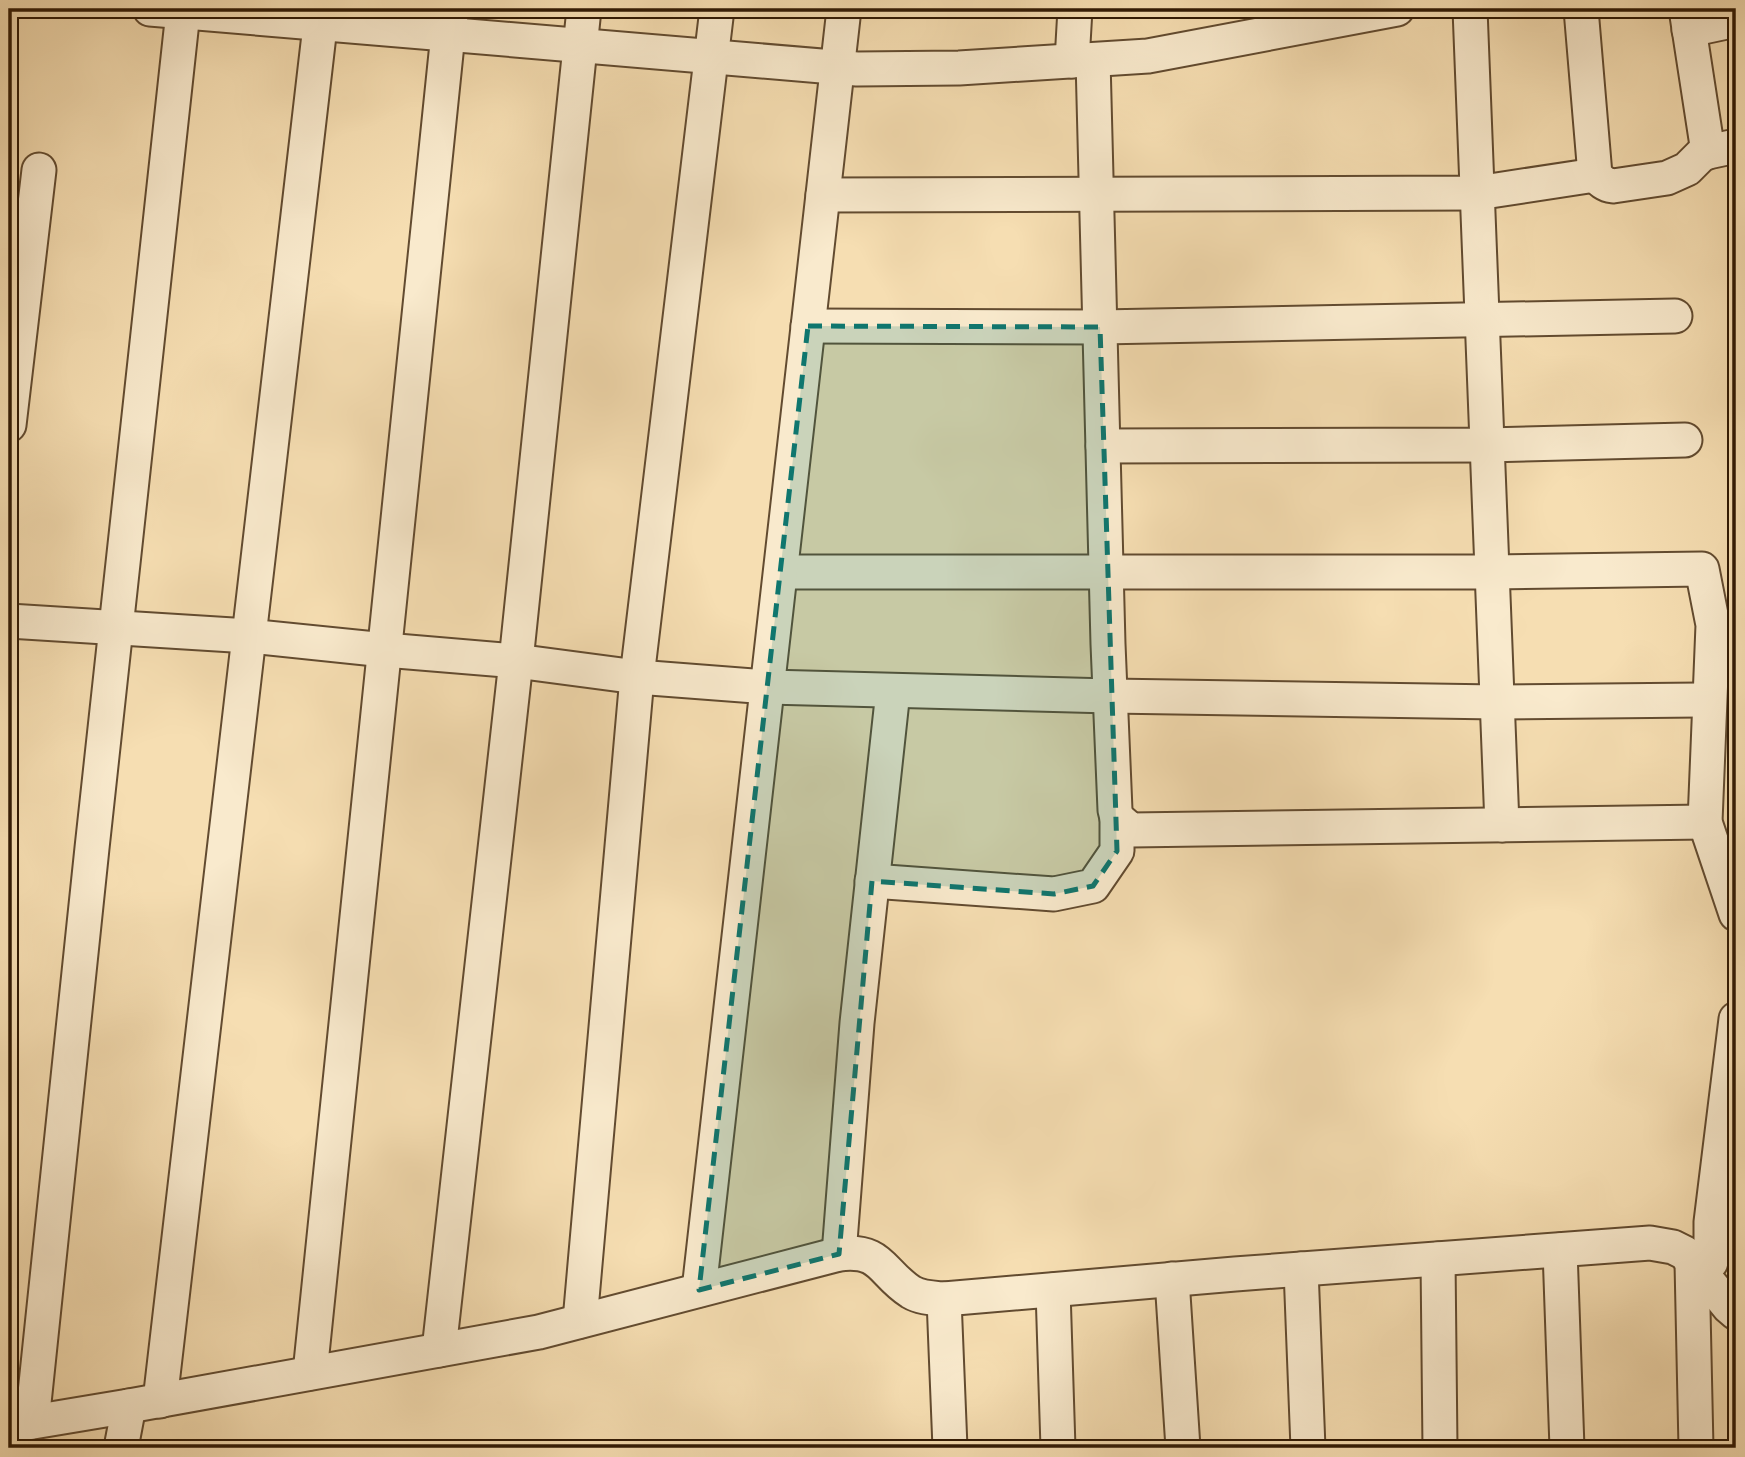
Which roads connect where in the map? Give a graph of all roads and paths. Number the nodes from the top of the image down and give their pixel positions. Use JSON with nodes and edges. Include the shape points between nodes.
{"nodes":[{"id":1,"x":150,"y":9,"type":"edge"},
{"id":2,"x":584,"y":9,"type":"edge"},
{"id":3,"x":717,"y":9,"type":"edge"},
{"id":4,"x":844,"y":9,"type":"edge"},
{"id":5,"x":1075,"y":9,"type":"edge"},
{"id":6,"x":1397,"y":9,"type":"edge"},
{"id":7,"x":1470,"y":9,"type":"edge"},
{"id":8,"x":1581,"y":9,"type":"edge"},
{"id":9,"x":183,"y":12,"type":"junction"},
{"id":10,"x":321,"y":16,"type":"edge"},
{"id":11,"x":1688,"y":19,"type":"edge"},
{"id":12,"x":1736,"y":20,"type":"edge"},
{"id":13,"x":450,"y":21,"type":"edge"},
{"id":14,"x":580,"y":45,"type":"junction"},
{"id":15,"x":712,"y":57,"type":"junction"},
{"id":16,"x":1083,"y":60,"type":"junction"},
{"id":17,"x":837,"y":67,"type":"junction"},
{"id":18,"x":1722,"y":149,"type":"edge"},
{"id":19,"x":38,"y":170,"type":"dead end"},
{"id":20,"x":1595,"y":175,"type":"junction"},
{"id":21,"x":1096,"y":193,"type":"junction"},
{"id":22,"x":1477,"y":193,"type":"junction"},
{"id":23,"x":823,"y":195,"type":"junction"},
{"id":24,"x":1675,"y":316,"type":"dead end"},
{"id":25,"x":1482,"y":320,"type":"junction"},
{"id":26,"x":808,"y":327,"type":"junction"},
{"id":27,"x":1100,"y":327,"type":"junction"},
{"id":28,"x":9,"y":425,"type":"edge"},
{"id":29,"x":1685,"y":440,"type":"dead end"},
{"id":30,"x":1487,"y":445,"type":"junction"},
{"id":31,"x":1103,"y":446,"type":"junction"},
{"id":32,"x":1106,"y":571,"type":"junction"},
{"id":33,"x":781,"y":572,"type":"junction"},
{"id":34,"x":1492,"y":572,"type":"junction"},
{"id":35,"x":9,"y":621,"type":"edge"},
{"id":36,"x":116,"y":629,"type":"junction"},
{"id":37,"x":249,"y":636,"type":"junction"},
{"id":38,"x":385,"y":650,"type":"junction"},
{"id":39,"x":516,"y":661,"type":"junction"},
{"id":40,"x":637,"y":677,"type":"junction"},
{"id":41,"x":768,"y":687,"type":"junction"},
{"id":42,"x":893,"y":691,"type":"junction"},
{"id":43,"x":1110,"y":696,"type":"junction"},
{"id":44,"x":1700,"y":700,"type":"dead end"},
{"id":45,"x":1497,"y":702,"type":"junction"},
{"id":46,"x":1117,"y":818,"type":"junction"},
{"id":47,"x":1705,"y":822,"type":"junction"},
{"id":48,"x":1502,"y":825,"type":"junction"},
{"id":49,"x":872,"y":881,"type":"junction"},
{"id":50,"x":1736,"y":914,"type":"edge"},
{"id":51,"x":1736,"y":1019,"type":"edge"},
{"id":52,"x":1560,"y":1250,"type":"junction"},
{"id":53,"x":839,"y":1254,"type":"junction"},
{"id":54,"x":1438,"y":1259,"type":"junction"},
{"id":55,"x":1701,"y":1263,"type":"junction"},
{"id":56,"x":1301,"y":1269,"type":"junction"},
{"id":57,"x":1172,"y":1279,"type":"junction"},
{"id":58,"x":699,"y":1290,"type":"junction"},
{"id":59,"x":1053,"y":1290,"type":"junction"},
{"id":60,"x":944,"y":1299,"type":"junction"},
{"id":61,"x":1736,"y":1313,"type":"edge"},
{"id":62,"x":580,"y":1321,"type":"junction"},
{"id":63,"x":439,"y":1350,"type":"junction"},
{"id":64,"x":310,"y":1373,"type":"junction"},
{"id":65,"x":145,"y":1403,"type":"junction"},
{"id":66,"x":20,"y":1424,"type":"edge"},
{"id":67,"x":121,"y":1448,"type":"edge"},
{"id":68,"x":950,"y":1448,"type":"edge"},
{"id":69,"x":1058,"y":1448,"type":"edge"},
{"id":70,"x":1183,"y":1448,"type":"edge"},
{"id":71,"x":1308,"y":1448,"type":"edge"},
{"id":72,"x":1440,"y":1448,"type":"edge"},
{"id":73,"x":1567,"y":1448,"type":"edge"},
{"id":74,"x":1696,"y":1448,"type":"edge"}],
"edges":[{"from":1,"to":9,"type":"street"},
{"from":2,"to":14,"type":"street"},
{"from":3,"to":15,"type":"street"},
{"from":4,"to":17,"type":"street"},
{"from":5,"to":16,"type":"street"},
{"from":6,"to":16,"type":"street","via":[[1148,56]]},
{"from":7,"to":22,"type":"street"},
{"from":8,"to":20,"type":"street"},
{"from":9,"to":10,"type":"street"},
{"from":9,"to":36,"type":"street"},
{"from":10,"to":13,"type":"street"},
{"from":10,"to":37,"type":"street"},
{"from":11,"to":12,"type":"street"},
{"from":11,"to":18,"type":"street"},
{"from":13,"to":14,"type":"street"},
{"from":13,"to":38,"type":"street"},
{"from":14,"to":15,"type":"street"},
{"from":14,"to":39,"type":"street"},
{"from":15,"to":17,"type":"street"},
{"from":15,"to":40,"type":"street"},
{"from":16,"to":17,"type":"street","via":[[959,68]]},
{"from":16,"to":21,"type":"street"},
{"from":17,"to":23,"type":"street"},
{"from":18,"to":20,"type":"street","via":[[1701,155],[1687,169],[1667,178],[1613,186]]},
{"from":19,"to":28,"type":"street"},
{"from":20,"to":22,"type":"street"},
{"from":21,"to":22,"type":"street"},
{"from":21,"to":23,"type":"street"},
{"from":21,"to":27,"type":"street"},
{"from":22,"to":25,"type":"street"},
{"from":23,"to":26,"type":"street"},
{"from":24,"to":25,"type":"street"},
{"from":25,"to":27,"type":"street"},
{"from":25,"to":30,"type":"street"},
{"from":26,"to":27,"type":"street"},
{"from":26,"to":33,"type":"street"},
{"from":27,"to":31,"type":"street"},
{"from":29,"to":30,"type":"street"},
{"from":30,"to":31,"type":"street"},
{"from":30,"to":34,"type":"street"},
{"from":31,"to":32,"type":"street"},
{"from":32,"to":33,"type":"street"},
{"from":32,"to":34,"type":"street"},
{"from":32,"to":43,"type":"street"},
{"from":33,"to":41,"type":"street"},
{"from":34,"to":45,"type":"street"},
{"from":34,"to":47,"type":"street","via":[[1702,569],[1713,625]]},
{"from":35,"to":36,"type":"street"},
{"from":36,"to":37,"type":"street"},
{"from":36,"to":66,"type":"street"},
{"from":37,"to":38,"type":"street"},
{"from":37,"to":65,"type":"street"},
{"from":38,"to":39,"type":"street"},
{"from":38,"to":64,"type":"street"},
{"from":39,"to":40,"type":"street"},
{"from":39,"to":63,"type":"street"},
{"from":40,"to":41,"type":"street"},
{"from":40,"to":62,"type":"street"},
{"from":41,"to":42,"type":"street"},
{"from":41,"to":58,"type":"street"},
{"from":42,"to":43,"type":"street"},
{"from":42,"to":49,"type":"street"},
{"from":43,"to":45,"type":"street"},
{"from":43,"to":46,"type":"street"},
{"from":44,"to":45,"type":"street"},
{"from":45,"to":48,"type":"street"},
{"from":46,"to":48,"type":"street","via":[[1131,830]]},
{"from":46,"to":49,"type":"street","via":[[1117,851],[1093,886],[1054,894]]},
{"from":47,"to":48,"type":"street"},
{"from":47,"to":50,"type":"street"},
{"from":49,"to":53,"type":"street"},
{"from":51,"to":55,"type":"street"},
{"from":52,"to":54,"type":"street"},
{"from":52,"to":55,"type":"street","via":[[1663,1244]]},
{"from":52,"to":73,"type":"street"},
{"from":53,"to":58,"type":"street"},
{"from":53,"to":60,"type":"street","via":[[863,1253],[914,1294]]},
{"from":54,"to":56,"type":"street"},
{"from":54,"to":72,"type":"street"},
{"from":55,"to":61,"type":"street"},
{"from":55,"to":74,"type":"street"},
{"from":56,"to":57,"type":"street"},
{"from":56,"to":71,"type":"street"},
{"from":57,"to":59,"type":"street"},
{"from":57,"to":70,"type":"street"},
{"from":58,"to":62,"type":"street"},
{"from":59,"to":60,"type":"street"},
{"from":59,"to":69,"type":"street"},
{"from":60,"to":68,"type":"street"},
{"from":62,"to":63,"type":"street"},
{"from":63,"to":64,"type":"street"},
{"from":64,"to":65,"type":"street"},
{"from":65,"to":66,"type":"street"},
{"from":65,"to":67,"type":"street"}]}
